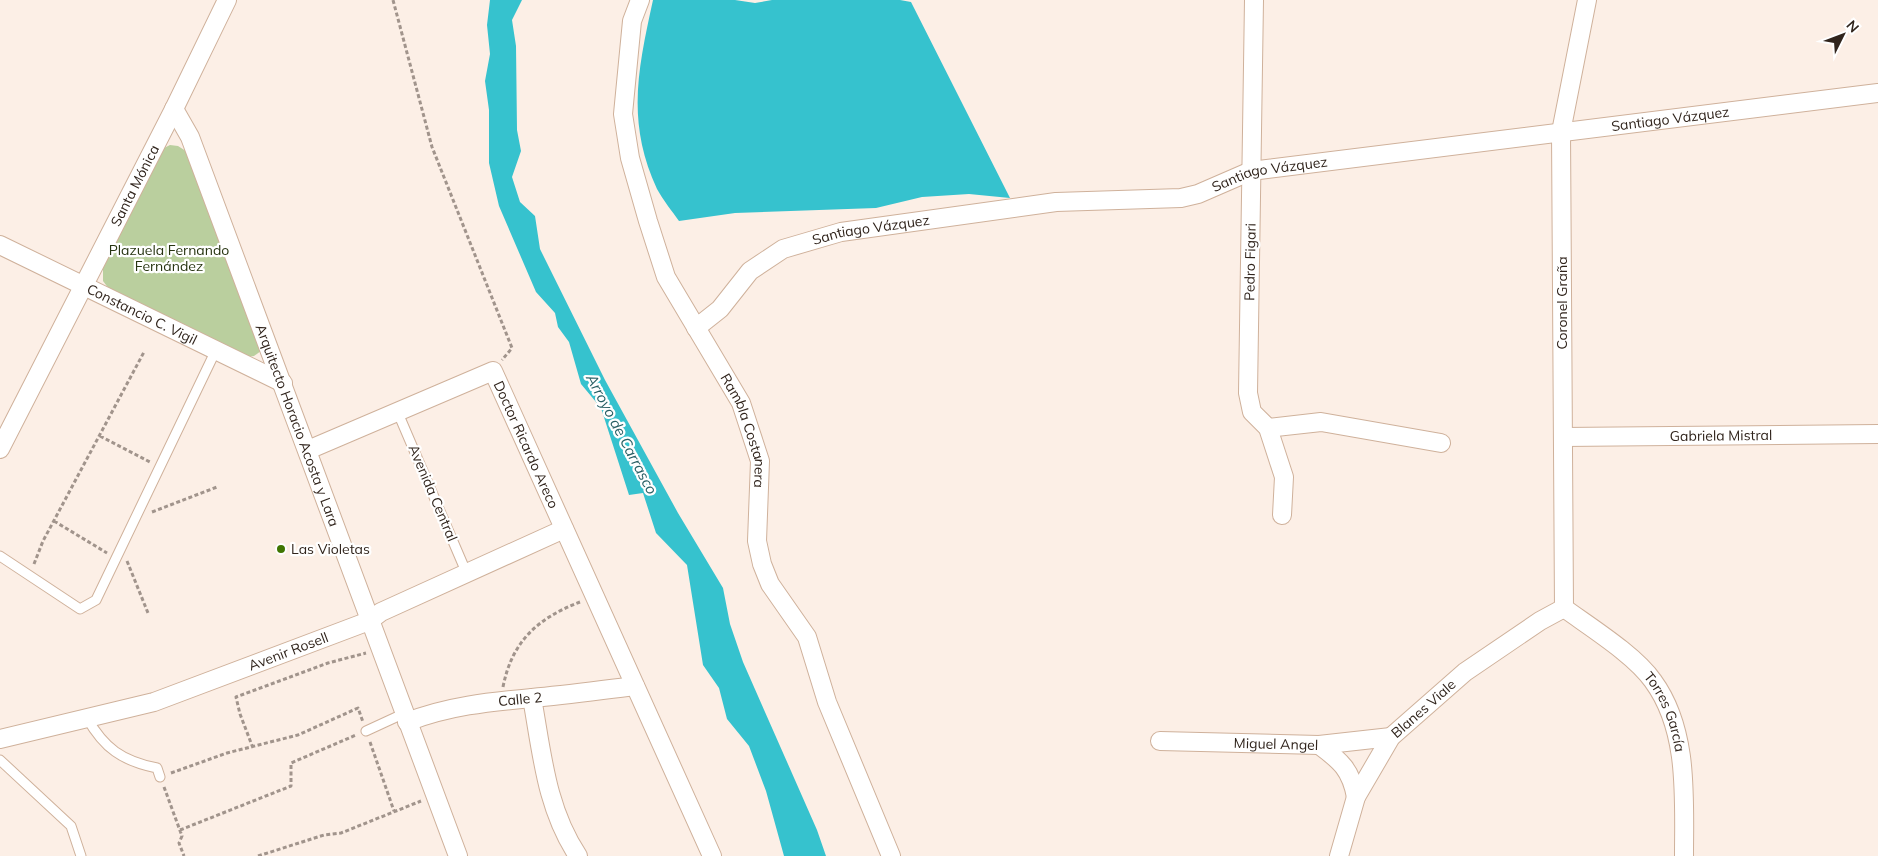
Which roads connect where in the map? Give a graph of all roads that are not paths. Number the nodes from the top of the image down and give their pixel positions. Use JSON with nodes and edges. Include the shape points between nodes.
{"nodes":[{"id":1,"x":227,"y":0,"type":"edge"},
{"id":2,"x":640,"y":0,"type":"edge"},
{"id":3,"x":1254,"y":0,"type":"edge"},
{"id":4,"x":1587,"y":0,"type":"edge"},
{"id":5,"x":1878,"y":92,"type":"edge"},
{"id":6,"x":174,"y":109,"type":"junction"},
{"id":7,"x":1561,"y":132,"type":"junction"},
{"id":8,"x":1251,"y":171,"type":"junction"},
{"id":9,"x":0,"y":245,"type":"edge"},
{"id":10,"x":82,"y":285,"type":"junction"},
{"id":11,"x":696,"y":328,"type":"junction"},
{"id":12,"x":216,"y":350,"type":"junction"},
{"id":13,"x":284,"y":383,"type":"junction"},
{"id":14,"x":398,"y":413,"type":"junction"},
{"id":15,"x":1268,"y":428,"type":"junction"},
{"id":16,"x":1878,"y":434,"type":"edge"},
{"id":17,"x":1563,"y":437,"type":"junction"},
{"id":18,"x":1441,"y":443,"type":"dead end"},
{"id":19,"x":0,"y":449,"type":"edge"},
{"id":20,"x":308,"y":450,"type":"junction"},
{"id":21,"x":1282,"y":515,"type":"dead end"},
{"id":22,"x":564,"y":529,"type":"junction"},
{"id":23,"x":0,"y":556,"type":"edge"},
{"id":24,"x":467,"y":574,"type":"junction"},
{"id":25,"x":1564,"y":608,"type":"junction"},
{"id":26,"x":369,"y":621,"type":"junction"},
{"id":27,"x":635,"y":686,"type":"junction"},
{"id":28,"x":532,"y":698,"type":"junction"},
{"id":29,"x":406,"y":717,"type":"junction"},
{"id":30,"x":87,"y":718,"type":"junction"},
{"id":31,"x":366,"y":731,"type":"road end"},
{"id":32,"x":1391,"y":737,"type":"junction"},
{"id":33,"x":0,"y":739,"type":"edge"},
{"id":34,"x":1160,"y":741,"type":"dead end"},
{"id":35,"x":1319,"y":745,"type":"junction"},
{"id":36,"x":0,"y":760,"type":"edge"},
{"id":37,"x":160,"y":777,"type":"road end"},
{"id":38,"x":1356,"y":797,"type":"junction"},
{"id":39,"x":81,"y":856,"type":"edge"},
{"id":40,"x":458,"y":856,"type":"edge"},
{"id":41,"x":578,"y":856,"type":"edge"},
{"id":42,"x":712,"y":856,"type":"edge"},
{"id":43,"x":890,"y":856,"type":"edge"},
{"id":44,"x":1339,"y":856,"type":"edge"},
{"id":45,"x":1684,"y":856,"type":"edge"}],
"edges":[{"from":1,"to":6,"type":"street","name":"Santa Mónica"},
{"from":2,"to":11,"type":"street","name":"Rambla Costanera","via":[[632,21],[624,114],[630,158],[666,277]]},
{"from":3,"to":8,"type":"street","name":"Pedro Figari"},
{"from":4,"to":7,"type":"street","name":"Coronel Graña"},
{"from":5,"to":7,"type":"street","name":"Santiago Vázquez"},
{"from":6,"to":10,"type":"street","name":"Santa Mónica"},
{"from":6,"to":13,"type":"street","name":"Arquitecto Horacio Acosta y Lara","via":[[190,137]]},
{"from":7,"to":8,"type":"street","name":"Santiago Vázquez"},
{"from":7,"to":17,"type":"street","name":"Coronel Graña"},
{"from":8,"to":11,"type":"street","name":"Santiago Vázquez","via":[[1181,198],[1056,202],[841,232],[783,248],[750,271],[720,309]]},
{"from":8,"to":15,"type":"street","name":"Pedro Figari","via":[[1248,393],[1252,412]]},
{"from":9,"to":10,"type":"street","name":"Constancio C. Vigil"},
{"from":10,"to":12,"type":"street","name":"Constancio C. Vigil"},
{"from":10,"to":19,"type":"street","name":"Santa Mónica"},
{"from":11,"to":43,"type":"street","name":"Rambla Costanera","via":[[741,403],[760,461],[757,540],[762,564],[770,584],[807,637],[827,702]]},
{"from":12,"to":13,"type":"street","name":"Constancio C. Vigil"},
{"from":12,"to":23,"type":"lane","via":[[96,600],[80,608]]},
{"from":13,"to":20,"type":"street","name":"Arquitecto Horacio Acosta y Lara"},
{"from":14,"to":20,"type":"street"},
{"from":14,"to":22,"type":"street","name":"Doctor Ricardo Areco","via":[[493,372]]},
{"from":14,"to":24,"type":"lane","name":"Avenida Central"},
{"from":15,"to":18,"type":"street","via":[[1321,422]]},
{"from":15,"to":21,"type":"street","name":"Pedro Figari","via":[[1284,477]]},
{"from":16,"to":17,"type":"street","name":"Gabriela Mistral"},
{"from":17,"to":25,"type":"street","name":"Coronel Graña"},
{"from":20,"to":26,"type":"street","name":"Arquitecto Horacio Acosta y Lara"},
{"from":22,"to":24,"type":"street","name":"Avenir Rosell"},
{"from":22,"to":27,"type":"street","name":"Doctor Ricardo Areco"},
{"from":24,"to":26,"type":"street","name":"Avenir Rosell","via":[[381,612]]},
{"from":25,"to":32,"type":"street","name":"Blanes Viale","via":[[1465,672]]},
{"from":25,"to":45,"type":"street","name":"Torres García","via":[[1596,630],[1653,680],[1670,713],[1681,753]]},
{"from":26,"to":29,"type":"street","name":"Arquitecto Horacio Acosta y Lara"},
{"from":26,"to":30,"type":"street","name":"Avenir Rosell","via":[[154,702]]},
{"from":27,"to":28,"type":"street","name":"Calle 2"},
{"from":27,"to":42,"type":"street","name":"Doctor Ricardo Areco"},
{"from":28,"to":29,"type":"street","name":"Calle 2","via":[[500,699]]},
{"from":28,"to":41,"type":"street","via":[[554,812]]},
{"from":29,"to":31,"type":"lane"},
{"from":29,"to":40,"type":"street","name":"Arquitecto Horacio Acosta y Lara"},
{"from":30,"to":33,"type":"street","name":"Avenir Rosell"},
{"from":30,"to":37,"type":"lane","via":[[98,737],[118,754],[157,768]]},
{"from":32,"to":35,"type":"street","name":"Miguel Angel"},
{"from":32,"to":38,"type":"street","name":"Blanes Viale"},
{"from":34,"to":35,"type":"street","name":"Miguel Angel"},
{"from":35,"to":38,"type":"street","via":[[1345,767],[1353,780]]},
{"from":36,"to":39,"type":"lane","via":[[71,826]]},
{"from":38,"to":44,"type":"street","name":"Blanes Viale"}]}
